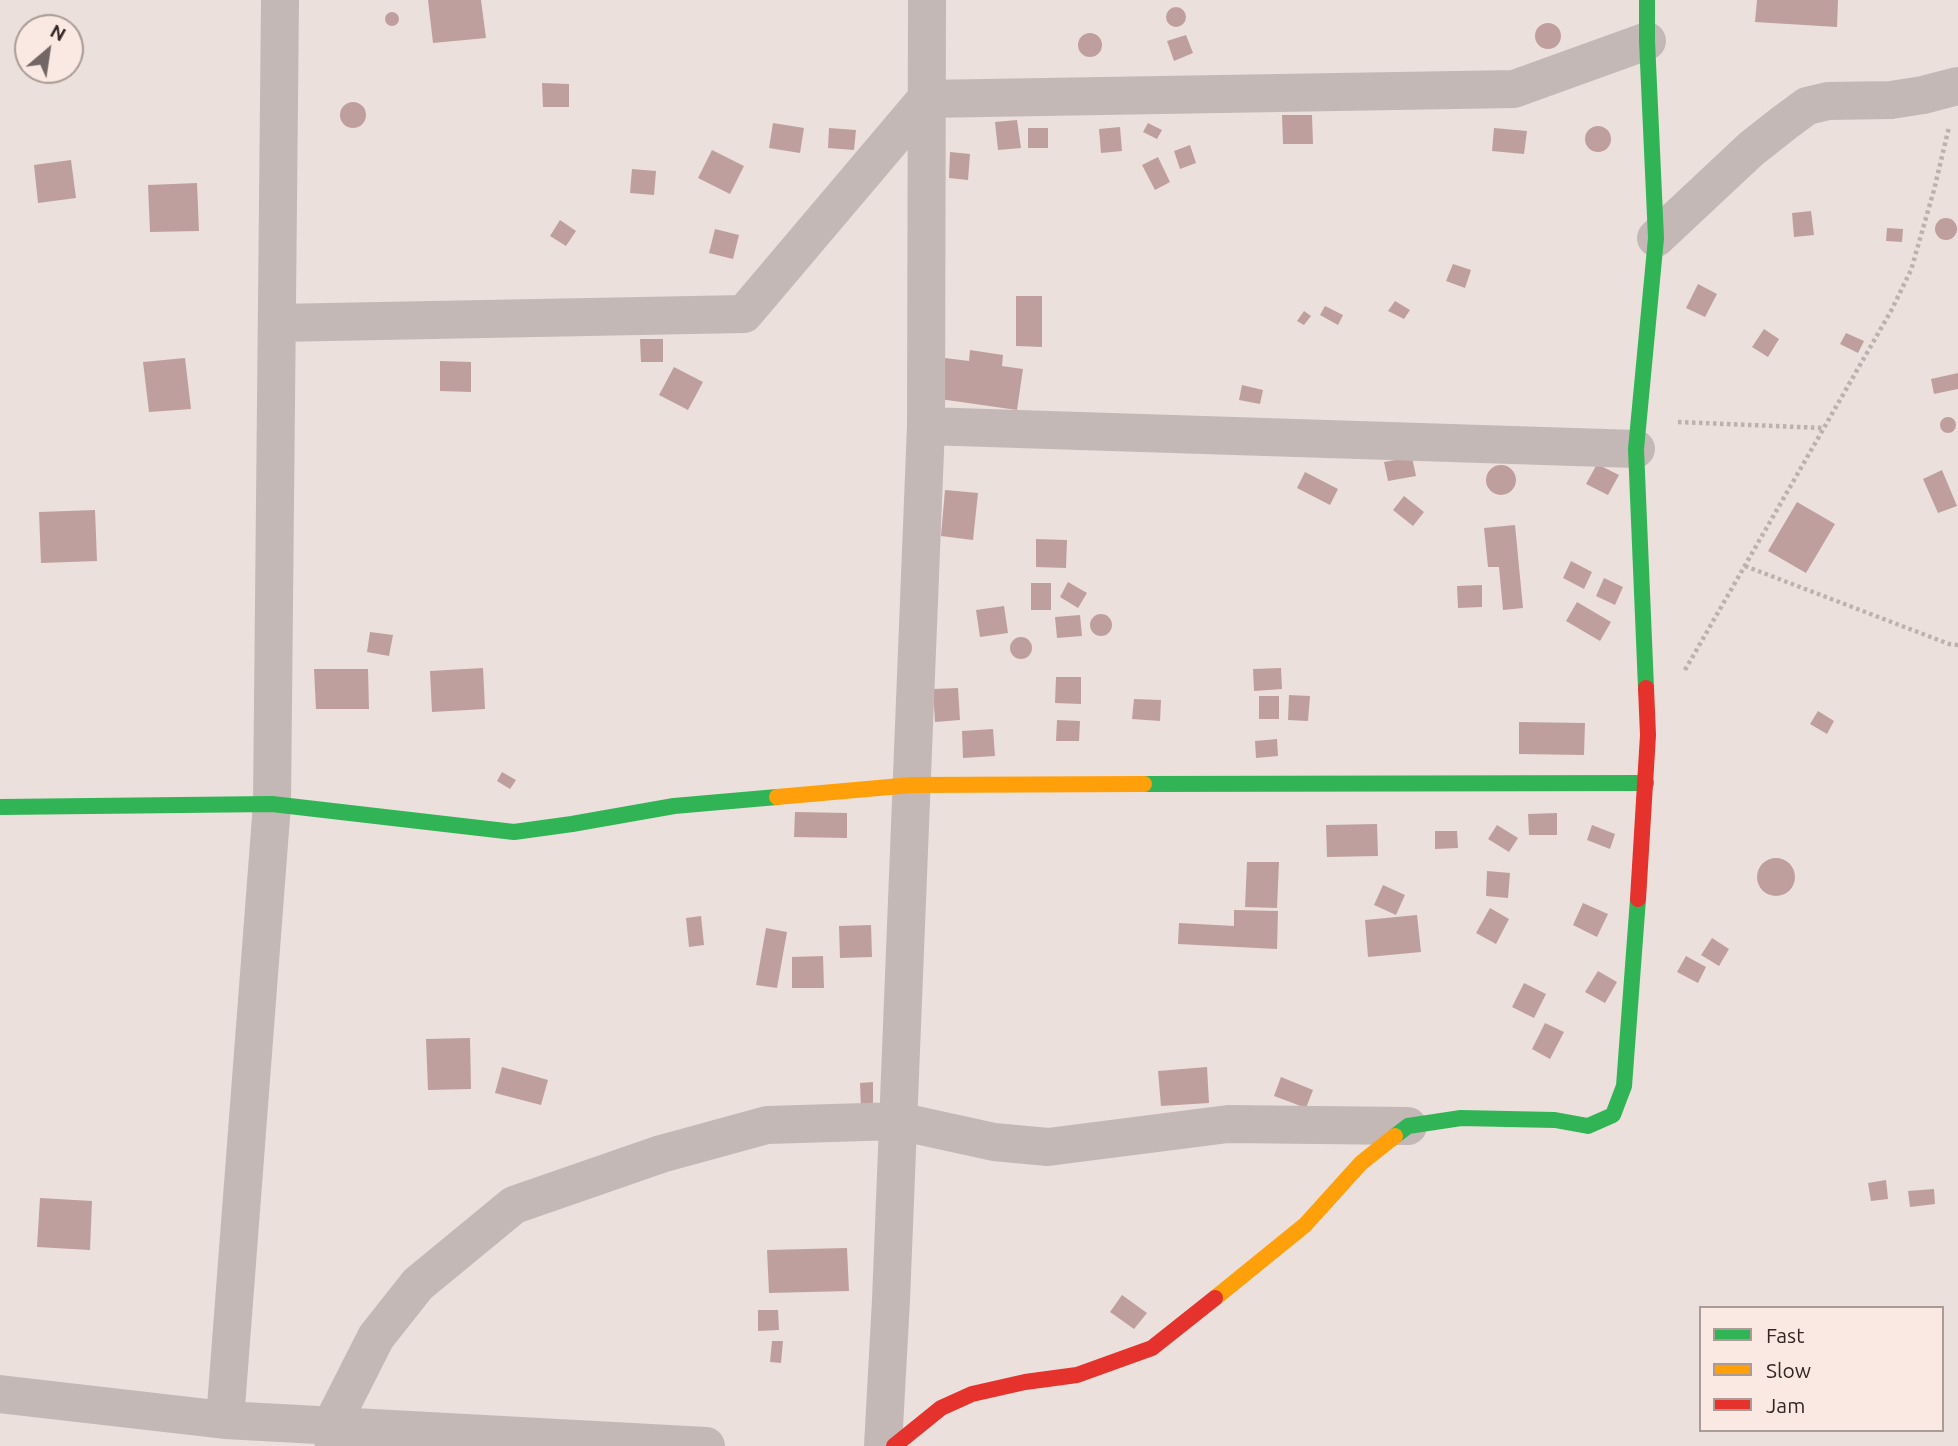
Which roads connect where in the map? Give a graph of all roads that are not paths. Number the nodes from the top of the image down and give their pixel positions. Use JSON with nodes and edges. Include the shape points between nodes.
{"nodes":[{"id":1,"x":280,"y":0,"type":"edge"},
{"id":2,"x":927,"y":0,"type":"edge"},
{"id":3,"x":1647,"y":0,"type":"edge"},
{"id":4,"x":1647,"y":41,"type":"junction"},
{"id":5,"x":1958,"y":86,"type":"edge"},
{"id":6,"x":926,"y":99,"type":"junction"},
{"id":7,"x":1656,"y":238,"type":"junction"},
{"id":8,"x":277,"y":323,"type":"junction"},
{"id":9,"x":926,"y":426,"type":"junction"},
{"id":10,"x":1637,"y":435,"type":"junction"},
{"id":11,"x":1646,"y":783,"type":"junction"},
{"id":12,"x":912,"y":785,"type":"junction"},
{"id":13,"x":272,"y":804,"type":"junction"},
{"id":14,"x":0,"y":807,"type":"edge"},
{"id":15,"x":898,"y":1121,"type":"junction"},
{"id":16,"x":1408,"y":1126,"type":"junction"},
{"id":17,"x":0,"y":1394,"type":"edge"},
{"id":18,"x":225,"y":1420,"type":"junction"},
{"id":19,"x":332,"y":1436,"type":"edge"},
{"id":20,"x":706,"y":1446,"type":"edge"},
{"id":21,"x":883,"y":1446,"type":"edge"},
{"id":22,"x":894,"y":1446,"type":"edge"}],
"edges":[{"from":1,"to":8,"type":"street"},
{"from":2,"to":6,"type":"street"},
{"from":3,"to":4,"type":"street"},
{"from":4,"to":6,"type":"street","via":[[1514,89]]},
{"from":4,"to":7,"type":"street"},
{"from":5,"to":7,"type":"street","via":[[1923,96],[1828,100],[1807,106],[1751,149]]},
{"from":6,"to":8,"type":"street","via":[[744,314]]},
{"from":6,"to":9,"type":"street"},
{"from":7,"to":10,"type":"street"},
{"from":8,"to":13,"type":"street"},
{"from":9,"to":10,"type":"street"},
{"from":9,"to":12,"type":"street"},
{"from":10,"to":11,"type":"street"},
{"from":11,"to":12,"type":"street"},
{"from":11,"to":16,"type":"street","via":[[1624,1086],[1613,1115],[1588,1126],[1555,1120],[1461,1118]]},
{"from":12,"to":13,"type":"street","via":[[674,806],[514,832]]},
{"from":12,"to":15,"type":"street"},
{"from":13,"to":14,"type":"street"},
{"from":13,"to":18,"type":"street"},
{"from":15,"to":16,"type":"street","via":[[994,1142],[1048,1147],[1227,1125]]},
{"from":15,"to":19,"type":"street","via":[[767,1125],[662,1154],[514,1205],[418,1284],[376,1337]]},
{"from":15,"to":21,"type":"street"},
{"from":16,"to":22,"type":"street","via":[[1361,1163],[1305,1225],[1152,1348],[1077,1375],[972,1394],[941,1408]]},
{"from":17,"to":18,"type":"street"},
{"from":18,"to":19,"type":"street"},
{"from":19,"to":20,"type":"street"}]}
